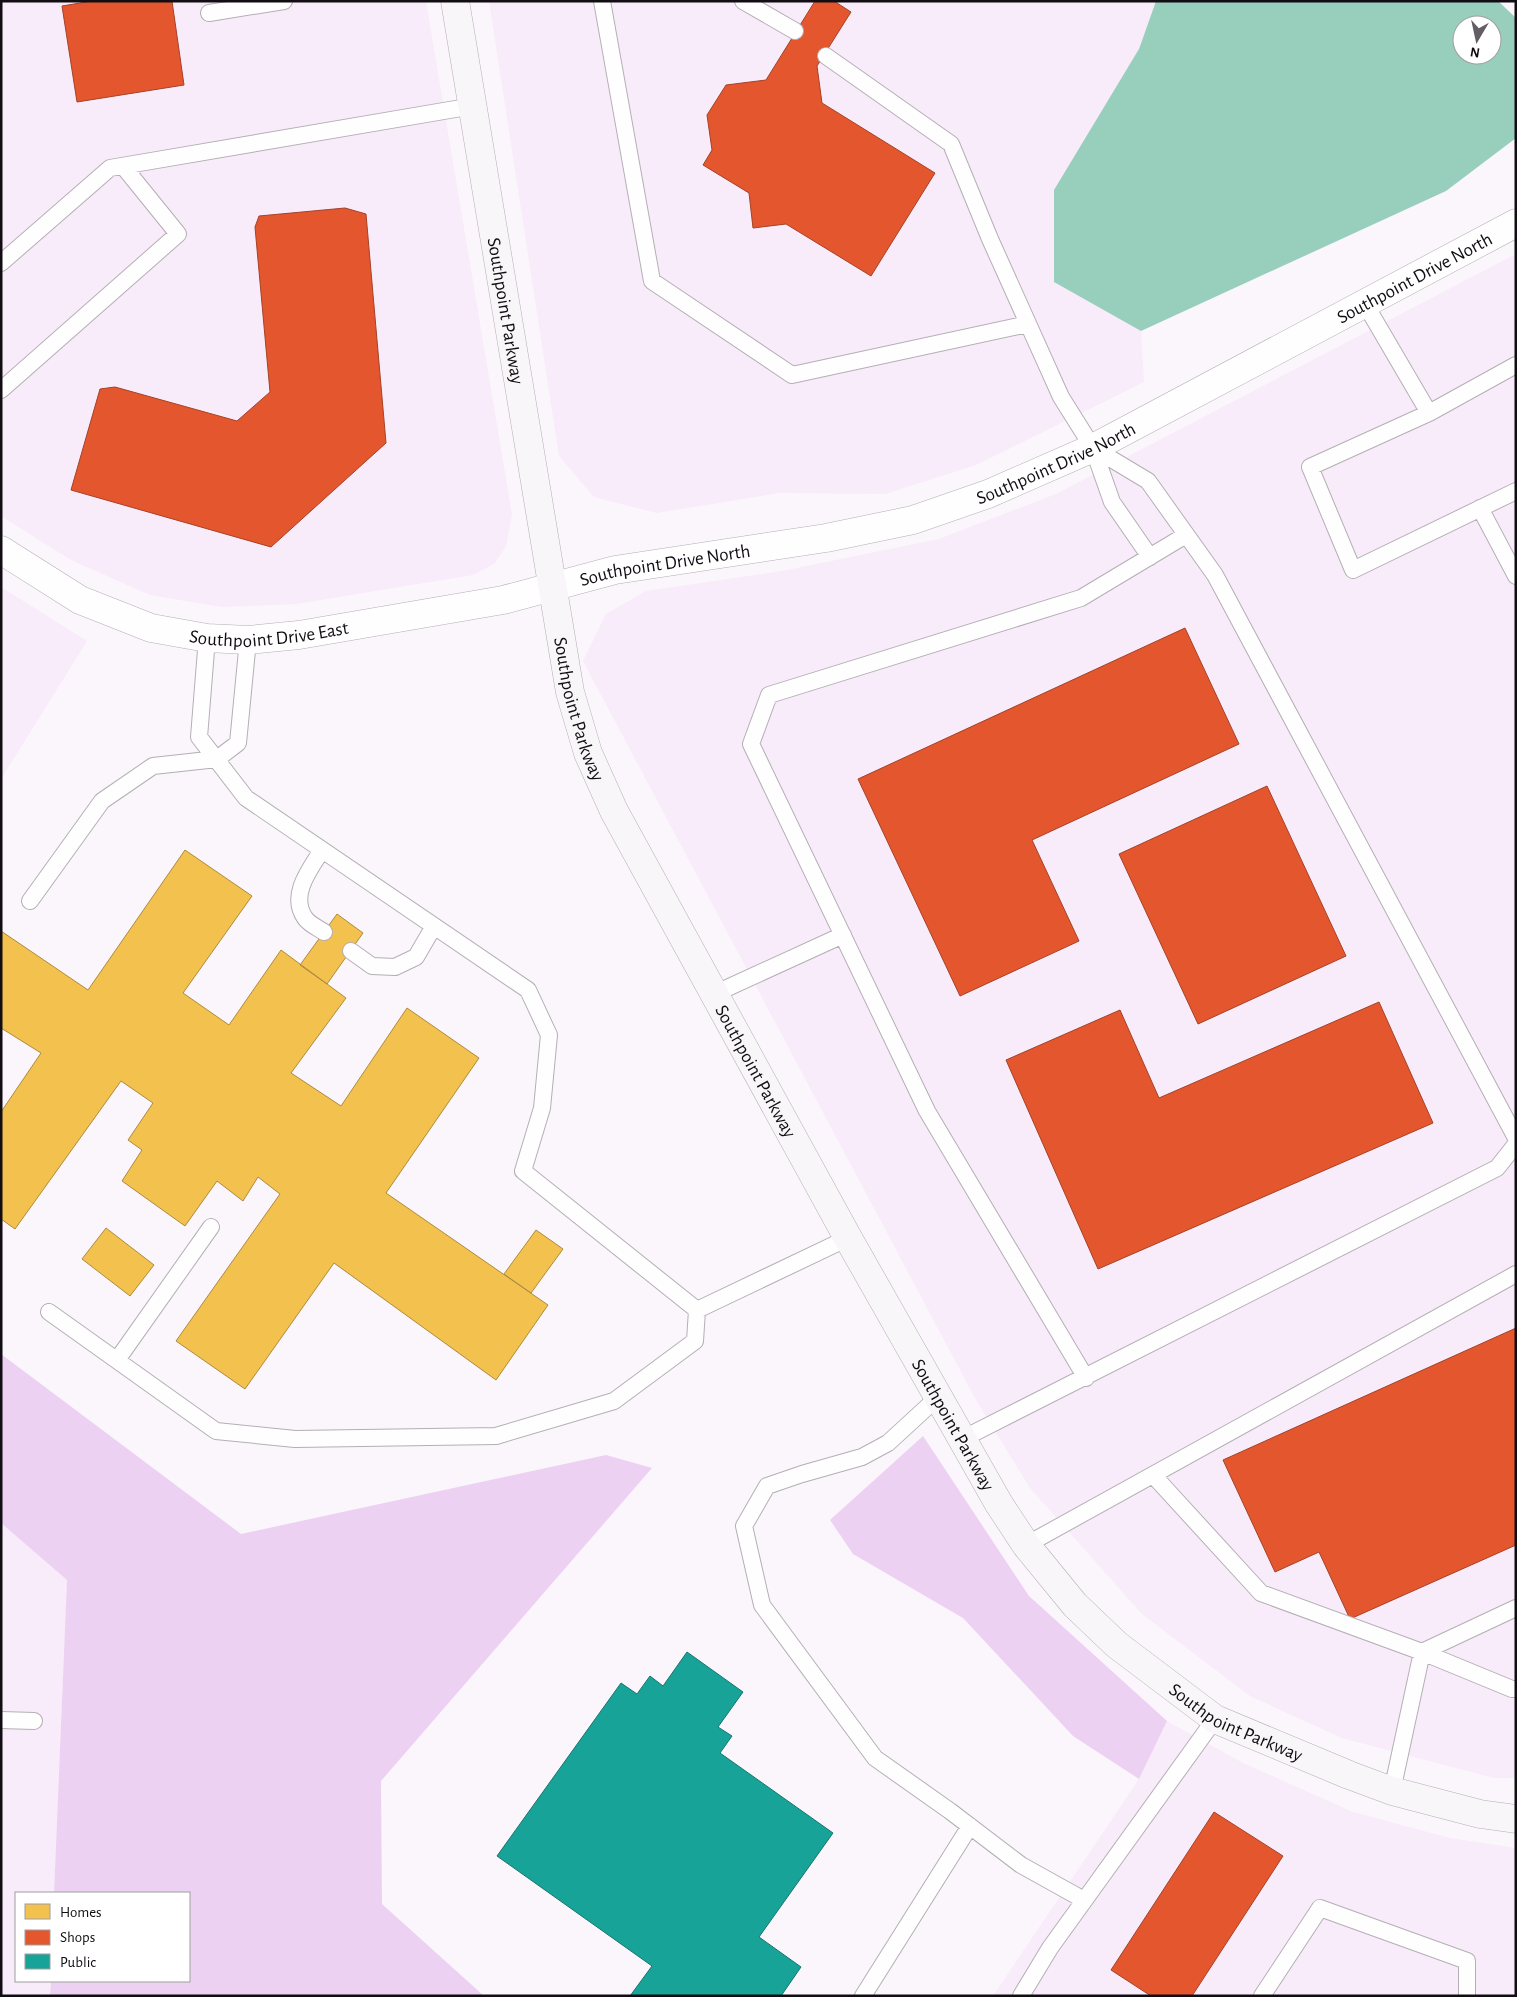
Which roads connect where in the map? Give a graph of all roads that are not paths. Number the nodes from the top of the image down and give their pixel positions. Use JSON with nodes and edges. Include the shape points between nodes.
{"nodes":[{"id":1,"x":284,"y":1,"type":"edge"},
{"id":2,"x":455,"y":1,"type":"edge"},
{"id":3,"x":602,"y":1,"type":"edge"},
{"id":4,"x":743,"y":1,"type":"edge"},
{"id":5,"x":209,"y":13,"type":"dead end"},
{"id":6,"x":795,"y":31,"type":"dead end"},
{"id":7,"x":826,"y":56,"type":"dead end"},
{"id":8,"x":473,"y":106,"type":"junction"},
{"id":9,"x":123,"y":166,"type":"junction"},
{"id":10,"x":1516,"y":223,"type":"edge"},
{"id":11,"x":1,"y":263,"type":"edge"},
{"id":12,"x":1364,"y":302,"type":"junction"},
{"id":13,"x":1028,"y":324,"type":"junction"},
{"id":14,"x":1516,"y":365,"type":"edge"},
{"id":15,"x":1,"y":390,"type":"edge"},
{"id":16,"x":1429,"y":413,"type":"junction"},
{"id":17,"x":1093,"y":448,"type":"junction"},
{"id":18,"x":1516,"y":491,"type":"edge"},
{"id":19,"x":1480,"y":508,"type":"junction"},
{"id":20,"x":1186,"y":535,"type":"junction"},
{"id":21,"x":1,"y":550,"type":"edge"},
{"id":22,"x":1150,"y":557,"type":"junction"},
{"id":23,"x":1516,"y":576,"type":"edge"},
{"id":24,"x":552,"y":587,"type":"junction"},
{"id":25,"x":206,"y":638,"type":"junction"},
{"id":26,"x":248,"y":640,"type":"junction"},
{"id":27,"x":217,"y":759,"type":"junction"},
{"id":28,"x":322,"y":850,"type":"junction"},
{"id":29,"x":30,"y":901,"type":"dead end"},
{"id":30,"x":434,"y":926,"type":"junction"},
{"id":31,"x":324,"y":932,"type":"dead end"},
{"id":32,"x":842,"y":935,"type":"junction"},
{"id":33,"x":350,"y":951,"type":"dead end"},
{"id":34,"x":714,"y":994,"type":"junction"},
{"id":35,"x":1516,"y":1138,"type":"edge"},
{"id":36,"x":1516,"y":1144,"type":"edge"},
{"id":37,"x":211,"y":1227,"type":"dead end"},
{"id":38,"x":848,"y":1238,"type":"junction"},
{"id":39,"x":1516,"y":1274,"type":"edge"},
{"id":40,"x":697,"y":1310,"type":"junction"},
{"id":41,"x":50,"y":1312,"type":"dead end"},
{"id":42,"x":117,"y":1360,"type":"junction"},
{"id":43,"x":1086,"y":1378,"type":"junction"},
{"id":44,"x":938,"y":1397,"type":"junction"},
{"id":45,"x":962,"y":1439,"type":"junction"},
{"id":46,"x":1153,"y":1475,"type":"junction"},
{"id":47,"x":1026,"y":1545,"type":"junction"},
{"id":48,"x":1516,"y":1608,"type":"edge"},
{"id":49,"x":1422,"y":1652,"type":"junction"},
{"id":50,"x":1516,"y":1689,"type":"edge"},
{"id":51,"x":1215,"y":1719,"type":"junction"},
{"id":52,"x":1,"y":1720,"type":"edge"},
{"id":53,"x":34,"y":1721,"type":"dead end"},
{"id":54,"x":1392,"y":1791,"type":"junction"},
{"id":55,"x":1516,"y":1819,"type":"edge"},
{"id":56,"x":970,"y":1826,"type":"junction"},
{"id":57,"x":1084,"y":1900,"type":"junction"},
{"id":58,"x":863,"y":1996,"type":"edge"},
{"id":59,"x":1021,"y":1996,"type":"edge"},
{"id":60,"x":1262,"y":1996,"type":"edge"},
{"id":61,"x":1467,"y":1996,"type":"edge"}],
"edges":[{"from":1,"to":5,"type":"lane"},
{"from":2,"to":8,"type":"main road","name":"Southpoint Parkway"},
{"from":3,"to":13,"type":"lane","via":[[652,281],[792,375]]},
{"from":4,"to":6,"type":"lane"},
{"from":7,"to":13,"type":"lane","via":[[951,144]]},
{"from":8,"to":9,"type":"lane"},
{"from":8,"to":24,"type":"main road","name":"Southpoint Parkway"},
{"from":9,"to":11,"type":"lane","via":[[110,168]]},
{"from":9,"to":15,"type":"lane","via":[[178,234]]},
{"from":10,"to":12,"type":"street","name":"Southpoint Drive North"},
{"from":12,"to":16,"type":"lane"},
{"from":12,"to":17,"type":"street","name":"Southpoint Drive North"},
{"from":13,"to":17,"type":"lane","via":[[1061,397]]},
{"from":14,"to":16,"type":"lane"},
{"from":16,"to":19,"type":"lane","via":[[1310,467],[1353,570]]},
{"from":17,"to":20,"type":"lane","via":[[1148,481]]},
{"from":17,"to":22,"type":"lane","via":[[1112,502]]},
{"from":17,"to":24,"type":"street","name":"Southpoint Drive North","via":[[988,494],[913,520],[826,538],[615,570]]},
{"from":18,"to":19,"type":"lane"},
{"from":19,"to":23,"type":"lane"},
{"from":20,"to":22,"type":"lane"},
{"from":20,"to":35,"type":"lane","via":[[1215,575]]},
{"from":21,"to":25,"type":"street","name":"Southpoint Drive East","via":[[80,600],[151,628]]},
{"from":22,"to":32,"type":"lane","via":[[1080,598],[769,695],[751,744]]},
{"from":24,"to":26,"type":"street","name":"Southpoint Drive East","via":[[494,602],[299,635]]},
{"from":24,"to":34,"type":"main road","name":"Southpoint Parkway","via":[[570,692],[588,753],[614,811]]},
{"from":25,"to":26,"type":"street","name":"Southpoint Drive East"},
{"from":25,"to":27,"type":"lane","via":[[199,737]]},
{"from":26,"to":27,"type":"lane","via":[[238,743]]},
{"from":27,"to":28,"type":"lane","via":[[246,798]]},
{"from":27,"to":29,"type":"lane","via":[[154,766],[102,801]]},
{"from":28,"to":30,"type":"lane"},
{"from":28,"to":31,"type":"lane","via":[[304,880],[298,903],[305,918]]},
{"from":30,"to":33,"type":"lane","via":[[416,957],[395,967],[372,966]]},
{"from":30,"to":40,"type":"lane","via":[[528,990],[549,1035],[542,1108],[523,1171]]},
{"from":32,"to":34,"type":"lane"},
{"from":32,"to":43,"type":"lane","via":[[927,1111]]},
{"from":34,"to":38,"type":"main road","name":"Southpoint Parkway"},
{"from":36,"to":43,"type":"lane","via":[[1497,1168]]},
{"from":37,"to":42,"type":"lane"},
{"from":38,"to":40,"type":"lane"},
{"from":38,"to":44,"type":"main road","name":"Southpoint Parkway"},
{"from":39,"to":46,"type":"lane"},
{"from":40,"to":42,"type":"lane","via":[[695,1341],[614,1401],[496,1436],[295,1438],[216,1431]]},
{"from":41,"to":42,"type":"lane"},
{"from":43,"to":45,"type":"lane"},
{"from":44,"to":45,"type":"main road","name":"Southpoint Parkway"},
{"from":44,"to":56,"type":"lane","via":[[888,1443],[862,1457],[767,1486],[744,1526],[762,1605],[875,1758]]},
{"from":45,"to":47,"type":"main road","name":"Southpoint Parkway","via":[[998,1504]]},
{"from":46,"to":47,"type":"lane"},
{"from":46,"to":49,"type":"lane","via":[[1261,1593]]},
{"from":47,"to":51,"type":"main road","name":"Southpoint Parkway","via":[[1075,1605],[1117,1645]]},
{"from":48,"to":49,"type":"lane"},
{"from":49,"to":50,"type":"lane"},
{"from":49,"to":54,"type":"lane"},
{"from":51,"to":54,"type":"main road","name":"Southpoint Parkway"},
{"from":51,"to":57,"type":"lane"},
{"from":52,"to":53,"type":"lane"},
{"from":54,"to":55,"type":"main road","name":"Southpoint Parkway","via":[[1480,1814]]},
{"from":56,"to":57,"type":"lane","via":[[1021,1865]]},
{"from":56,"to":58,"type":"lane"},
{"from":57,"to":59,"type":"lane"},
{"from":60,"to":61,"type":"lane","via":[[1320,1908],[1467,1961]]}]}
